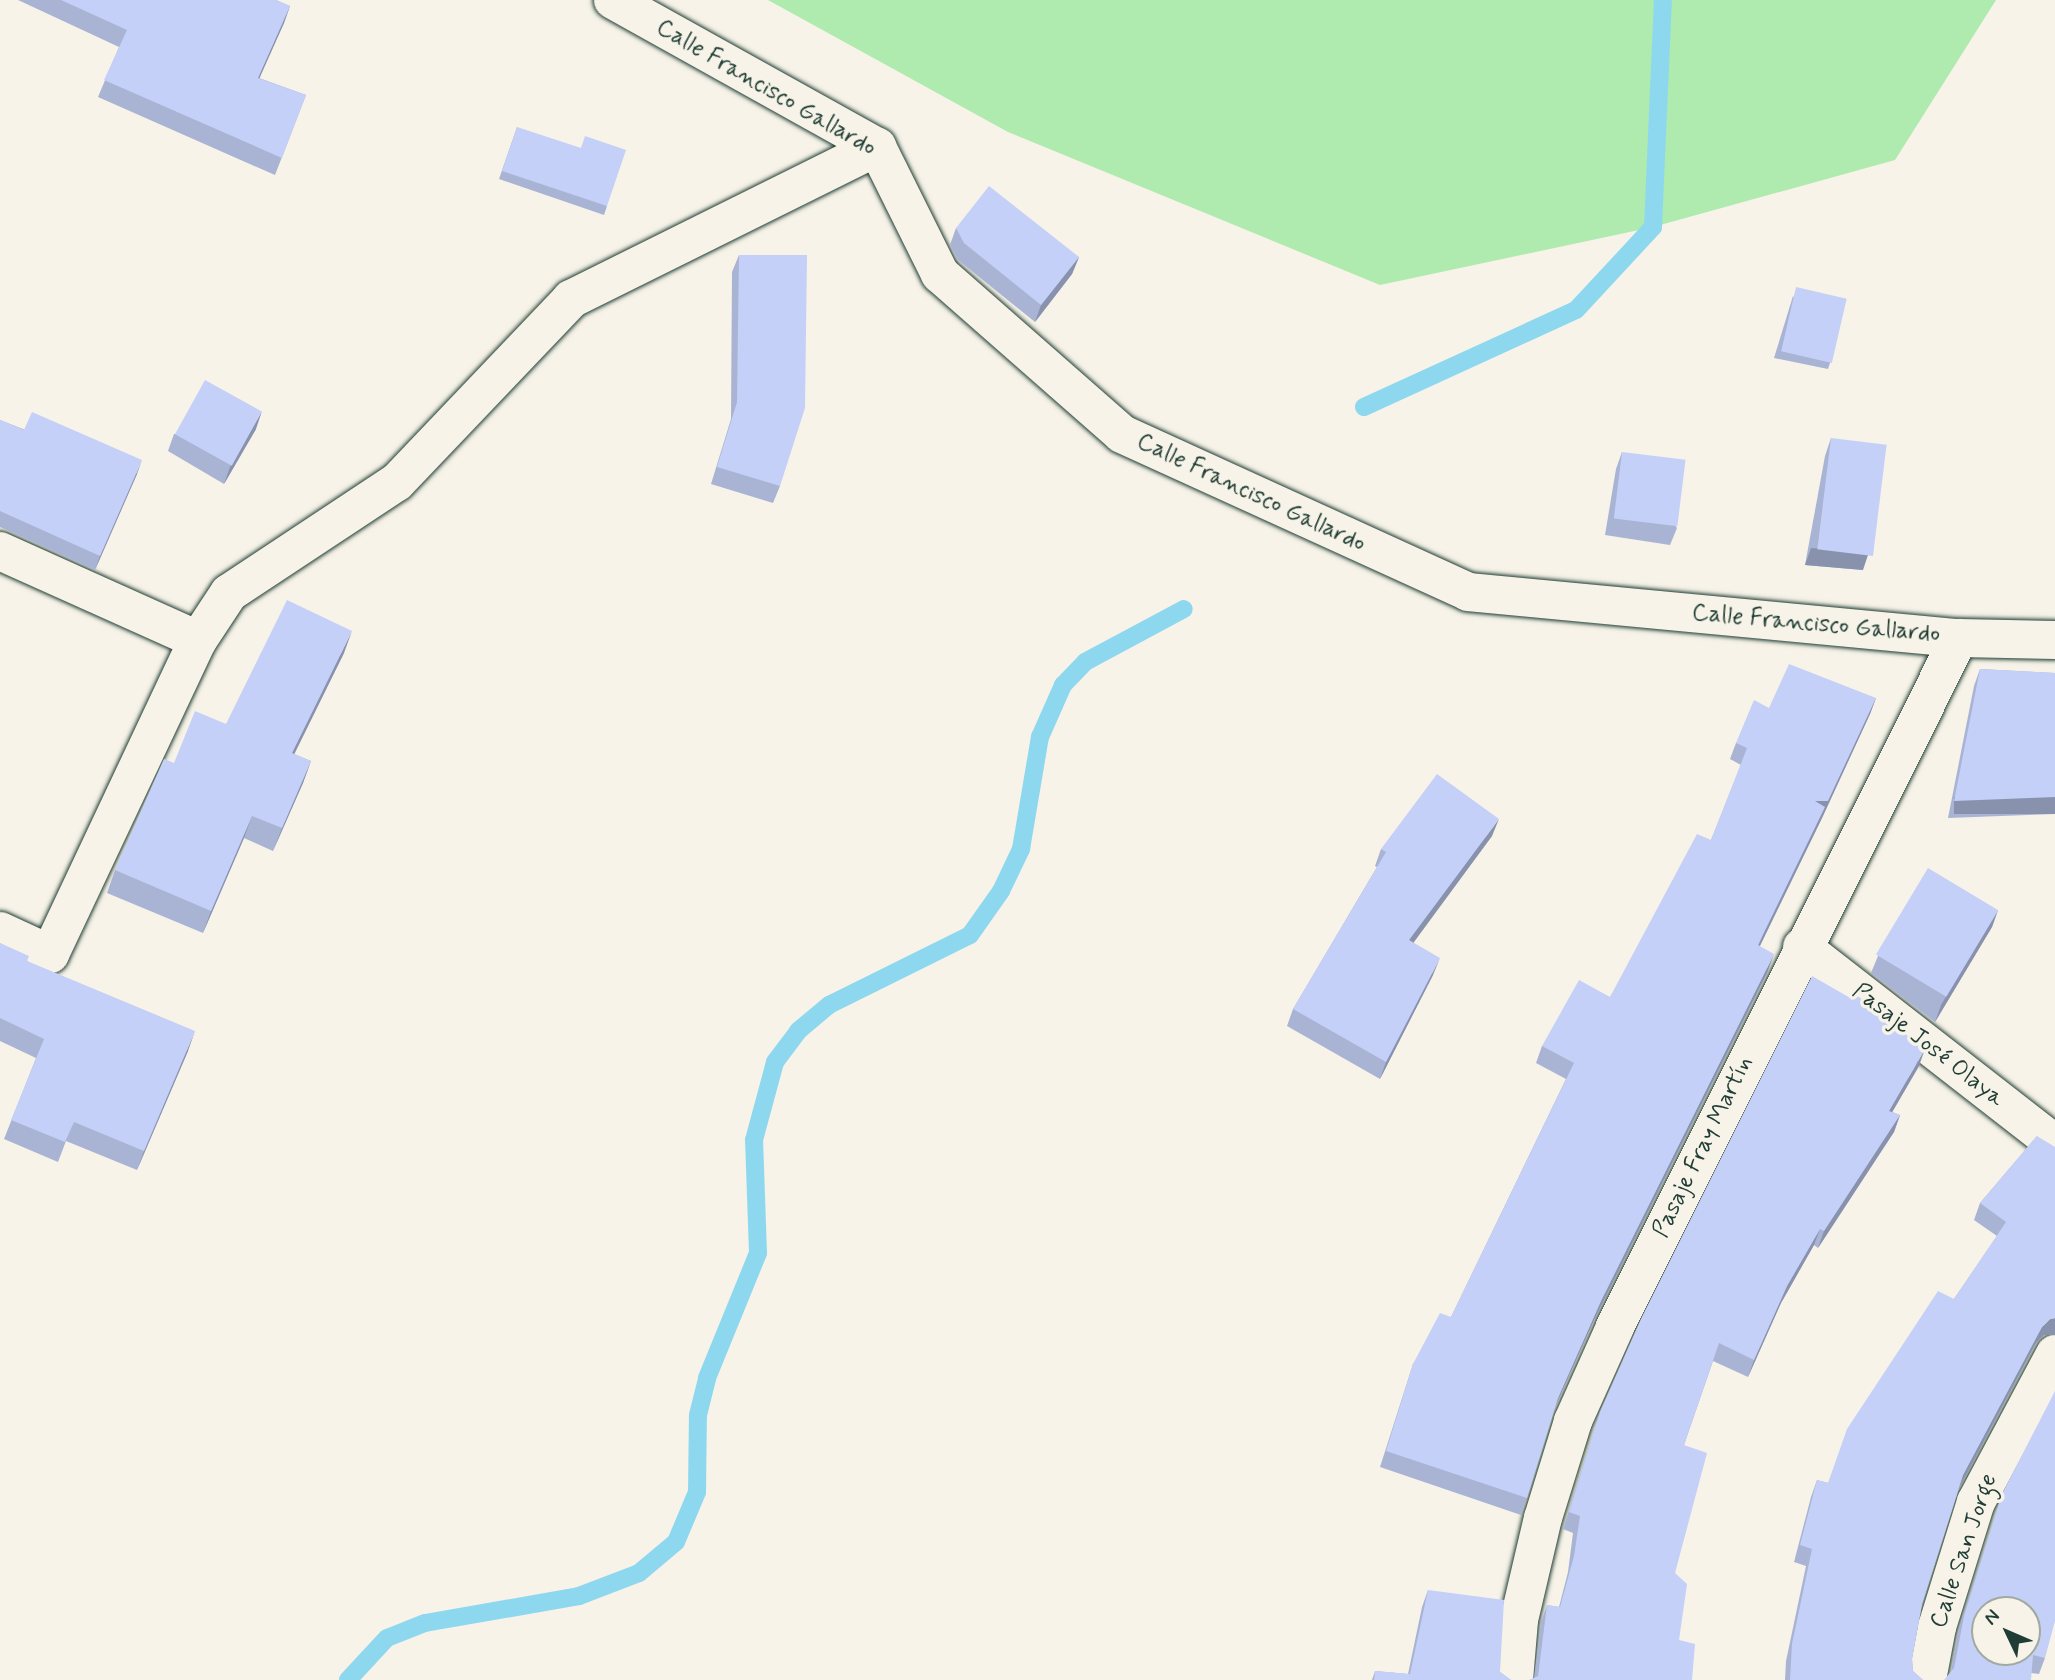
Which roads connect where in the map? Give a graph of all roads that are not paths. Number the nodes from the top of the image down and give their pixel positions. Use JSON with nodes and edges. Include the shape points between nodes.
{"nodes":[{"id":1,"x":613,"y":0,"type":"edge"},
{"id":2,"x":877,"y":147,"type":"junction"},
{"id":3,"x":0,"y":551,"type":"edge"},
{"id":4,"x":1959,"y":638,"type":"junction"},
{"id":5,"x":198,"y":640,"type":"junction"},
{"id":6,"x":2055,"y":640,"type":"edge"},
{"id":7,"x":0,"y":931,"type":"edge"},
{"id":8,"x":1802,"y":947,"type":"junction"},
{"id":9,"x":2055,"y":1144,"type":"edge"},
{"id":10,"x":2055,"y":1354,"type":"edge"},
{"id":11,"x":1514,"y":1680,"type":"edge"},
{"id":12,"x":1927,"y":1680,"type":"edge"}],
"edges":[{"from":1,"to":2,"type":"street","name":"Calle Francisco Gallardo"},
{"from":2,"to":4,"type":"street","name":"Calle Francisco Gallardo","via":[[940,274],[1122,434],[1455,586],[1481,593]]},
{"from":2,"to":5,"type":"street","via":[[571,299],[397,482],[229,593]]},
{"from":3,"to":5,"type":"street"},
{"from":4,"to":6,"type":"street","name":"Calle Francisco Gallardo"},
{"from":4,"to":8,"type":"street","name":"Pasaje Fray Martín"},
{"from":5,"to":7,"type":"street","via":[[50,954]]},
{"from":8,"to":9,"type":"street","name":"Pasaje José Olaya"},
{"from":8,"to":11,"type":"street","name":"Pasaje Fray Martín","via":[[1573,1422],[1543,1518],[1519,1620]]},
{"from":10,"to":12,"type":"street","name":"Calle San Jorge","via":[[1976,1502],[1937,1627]]}]}
